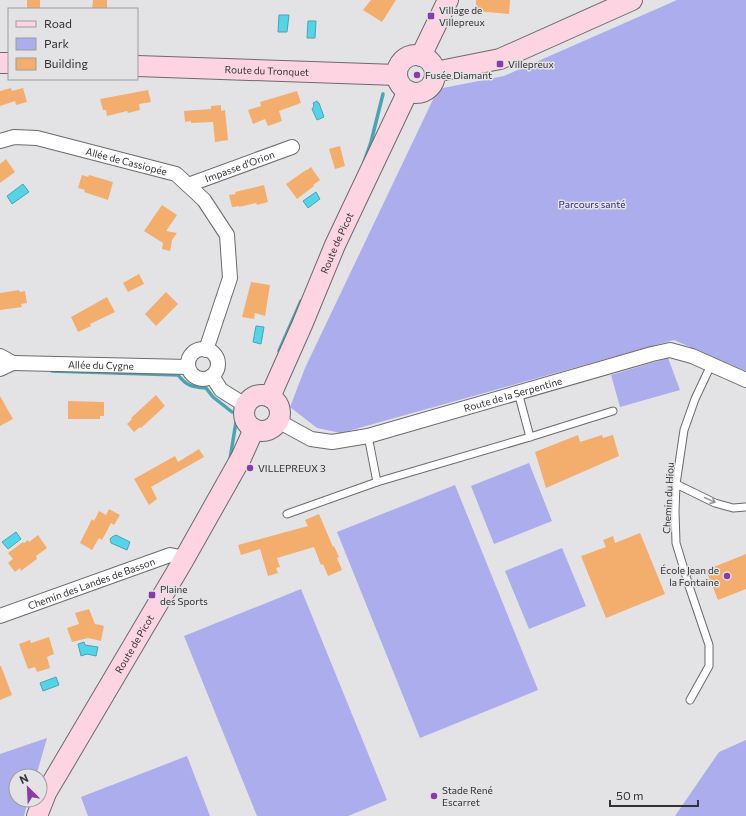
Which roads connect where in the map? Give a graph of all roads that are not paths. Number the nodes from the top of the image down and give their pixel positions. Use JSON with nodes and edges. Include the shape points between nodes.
{"nodes":[{"id":1,"x":448,"y":0,"type":"edge"},
{"id":2,"x":632,"y":0,"type":"edge"},
{"id":3,"x":421,"y":56,"type":"junction"},
{"id":4,"x":138,"y":66,"type":"edge"},
{"id":5,"x":435,"y":72,"type":"junction"},
{"id":6,"x":397,"y":74,"type":"junction"},
{"id":7,"x":408,"y":91,"type":"junction"},
{"id":8,"x":0,"y":141,"type":"edge"},
{"id":9,"x":292,"y":147,"type":"dead end"},
{"id":10,"x":188,"y":185,"type":"junction"},
{"id":11,"x":206,"y":350,"type":"junction"},
{"id":12,"x":0,"y":356,"type":"edge"},
{"id":13,"x":13,"y":363,"type":"junction"},
{"id":14,"x":712,"y":365,"type":"junction"},
{"id":15,"x":188,"y":367,"type":"junction"},
{"id":16,"x":0,"y":369,"type":"edge"},
{"id":17,"x":212,"y":376,"type":"junction"},
{"id":18,"x":746,"y":380,"type":"edge"},
{"id":19,"x":518,"y":392,"type":"junction"},
{"id":20,"x":270,"y":397,"type":"junction"},
{"id":21,"x":245,"y":405,"type":"junction"},
{"id":22,"x":612,"y":411,"type":"dead end"},
{"id":23,"x":278,"y":421,"type":"junction"},
{"id":24,"x":254,"y":429,"type":"junction"},
{"id":25,"x":368,"y":436,"type":"junction"},
{"id":26,"x":530,"y":437,"type":"junction"},
{"id":27,"x":377,"y":482,"type":"junction"},
{"id":28,"x":676,"y":484,"type":"junction"},
{"id":29,"x":746,"y":507,"type":"edge"},
{"id":30,"x":287,"y":514,"type":"dead end"},
{"id":31,"x":183,"y":561,"type":"junction"},
{"id":32,"x":0,"y":616,"type":"edge"},
{"id":33,"x":690,"y":700,"type":"dead end"},
{"id":34,"x":37,"y":816,"type":"edge"}],
"edges":[{"from":1,"to":3,"type":"main road"},
{"from":2,"to":5,"type":"main road","via":[[500,59]]},
{"from":3,"to":5,"type":"main road","via":[[430,62]]},
{"from":3,"to":6,"type":"main road","via":[[405,60]]},
{"from":4,"to":6,"type":"main road","name":"Route du Tronquet"},
{"from":5,"to":7,"type":"main road","via":[[430,88],[419,93]]},
{"from":6,"to":7,"type":"main road","via":[[400,84]]},
{"from":7,"to":20,"type":"main road","name":"Route de Picot","via":[[335,245]]},
{"from":8,"to":10,"type":"street","name":"Allée de Cassiopée","via":[[14,137],[37,138],[176,174]]},
{"from":9,"to":10,"type":"street","name":"Impasse d'Orion"},
{"from":10,"to":11,"type":"street","name":"Allée de Cassiopée","via":[[204,200],[227,235],[230,278]]},
{"from":11,"to":15,"type":"street","via":[[193,354]]},
{"from":11,"to":17,"type":"street","via":[[215,355],[217,360],[217,369]]},
{"from":12,"to":13,"type":"street"},
{"from":13,"to":15,"type":"street","name":"Allée du Cygne"},
{"from":13,"to":16,"type":"street"},
{"from":14,"to":18,"type":"street","name":"Route de la Serpentine"},
{"from":14,"to":19,"type":"street","name":"Route de la Serpentine","via":[[670,350]]},
{"from":14,"to":28,"type":"lane","name":"Chemin du Hiou","via":[[695,399],[684,430]]},
{"from":15,"to":17,"type":"street","via":[[192,375],[200,379]]},
{"from":17,"to":21,"type":"street","via":[[221,390]]},
{"from":19,"to":25,"type":"street","name":"Route de la Serpentine"},
{"from":19,"to":26,"type":"lane"},
{"from":20,"to":21,"type":"main road","via":[[253,397]]},
{"from":20,"to":23,"type":"main road","via":[[280,410]]},
{"from":21,"to":24,"type":"main road","via":[[244,416],[249,426]]},
{"from":22,"to":26,"type":"lane"},
{"from":23,"to":24,"type":"main road","via":[[265,431]]},
{"from":23,"to":25,"type":"street","name":"Route de la Serpentine","via":[[311,438],[332,442]]},
{"from":24,"to":31,"type":"main road","name":"Route de Picot","via":[[241,458]]},
{"from":25,"to":27,"type":"lane"},
{"from":26,"to":27,"type":"lane"},
{"from":27,"to":30,"type":"lane"},
{"from":28,"to":29,"type":"lane","one_way":true,"via":[[733,508]]},
{"from":28,"to":33,"type":"lane","name":"Chemin du Hiou","via":[[676,543],[709,645],[709,666]]},
{"from":31,"to":32,"type":"street","name":"Chemin des Landes de Basson","via":[[170,555]]},
{"from":31,"to":34,"type":"main road","name":"Route de Picot","via":[[50,786]]}]}
